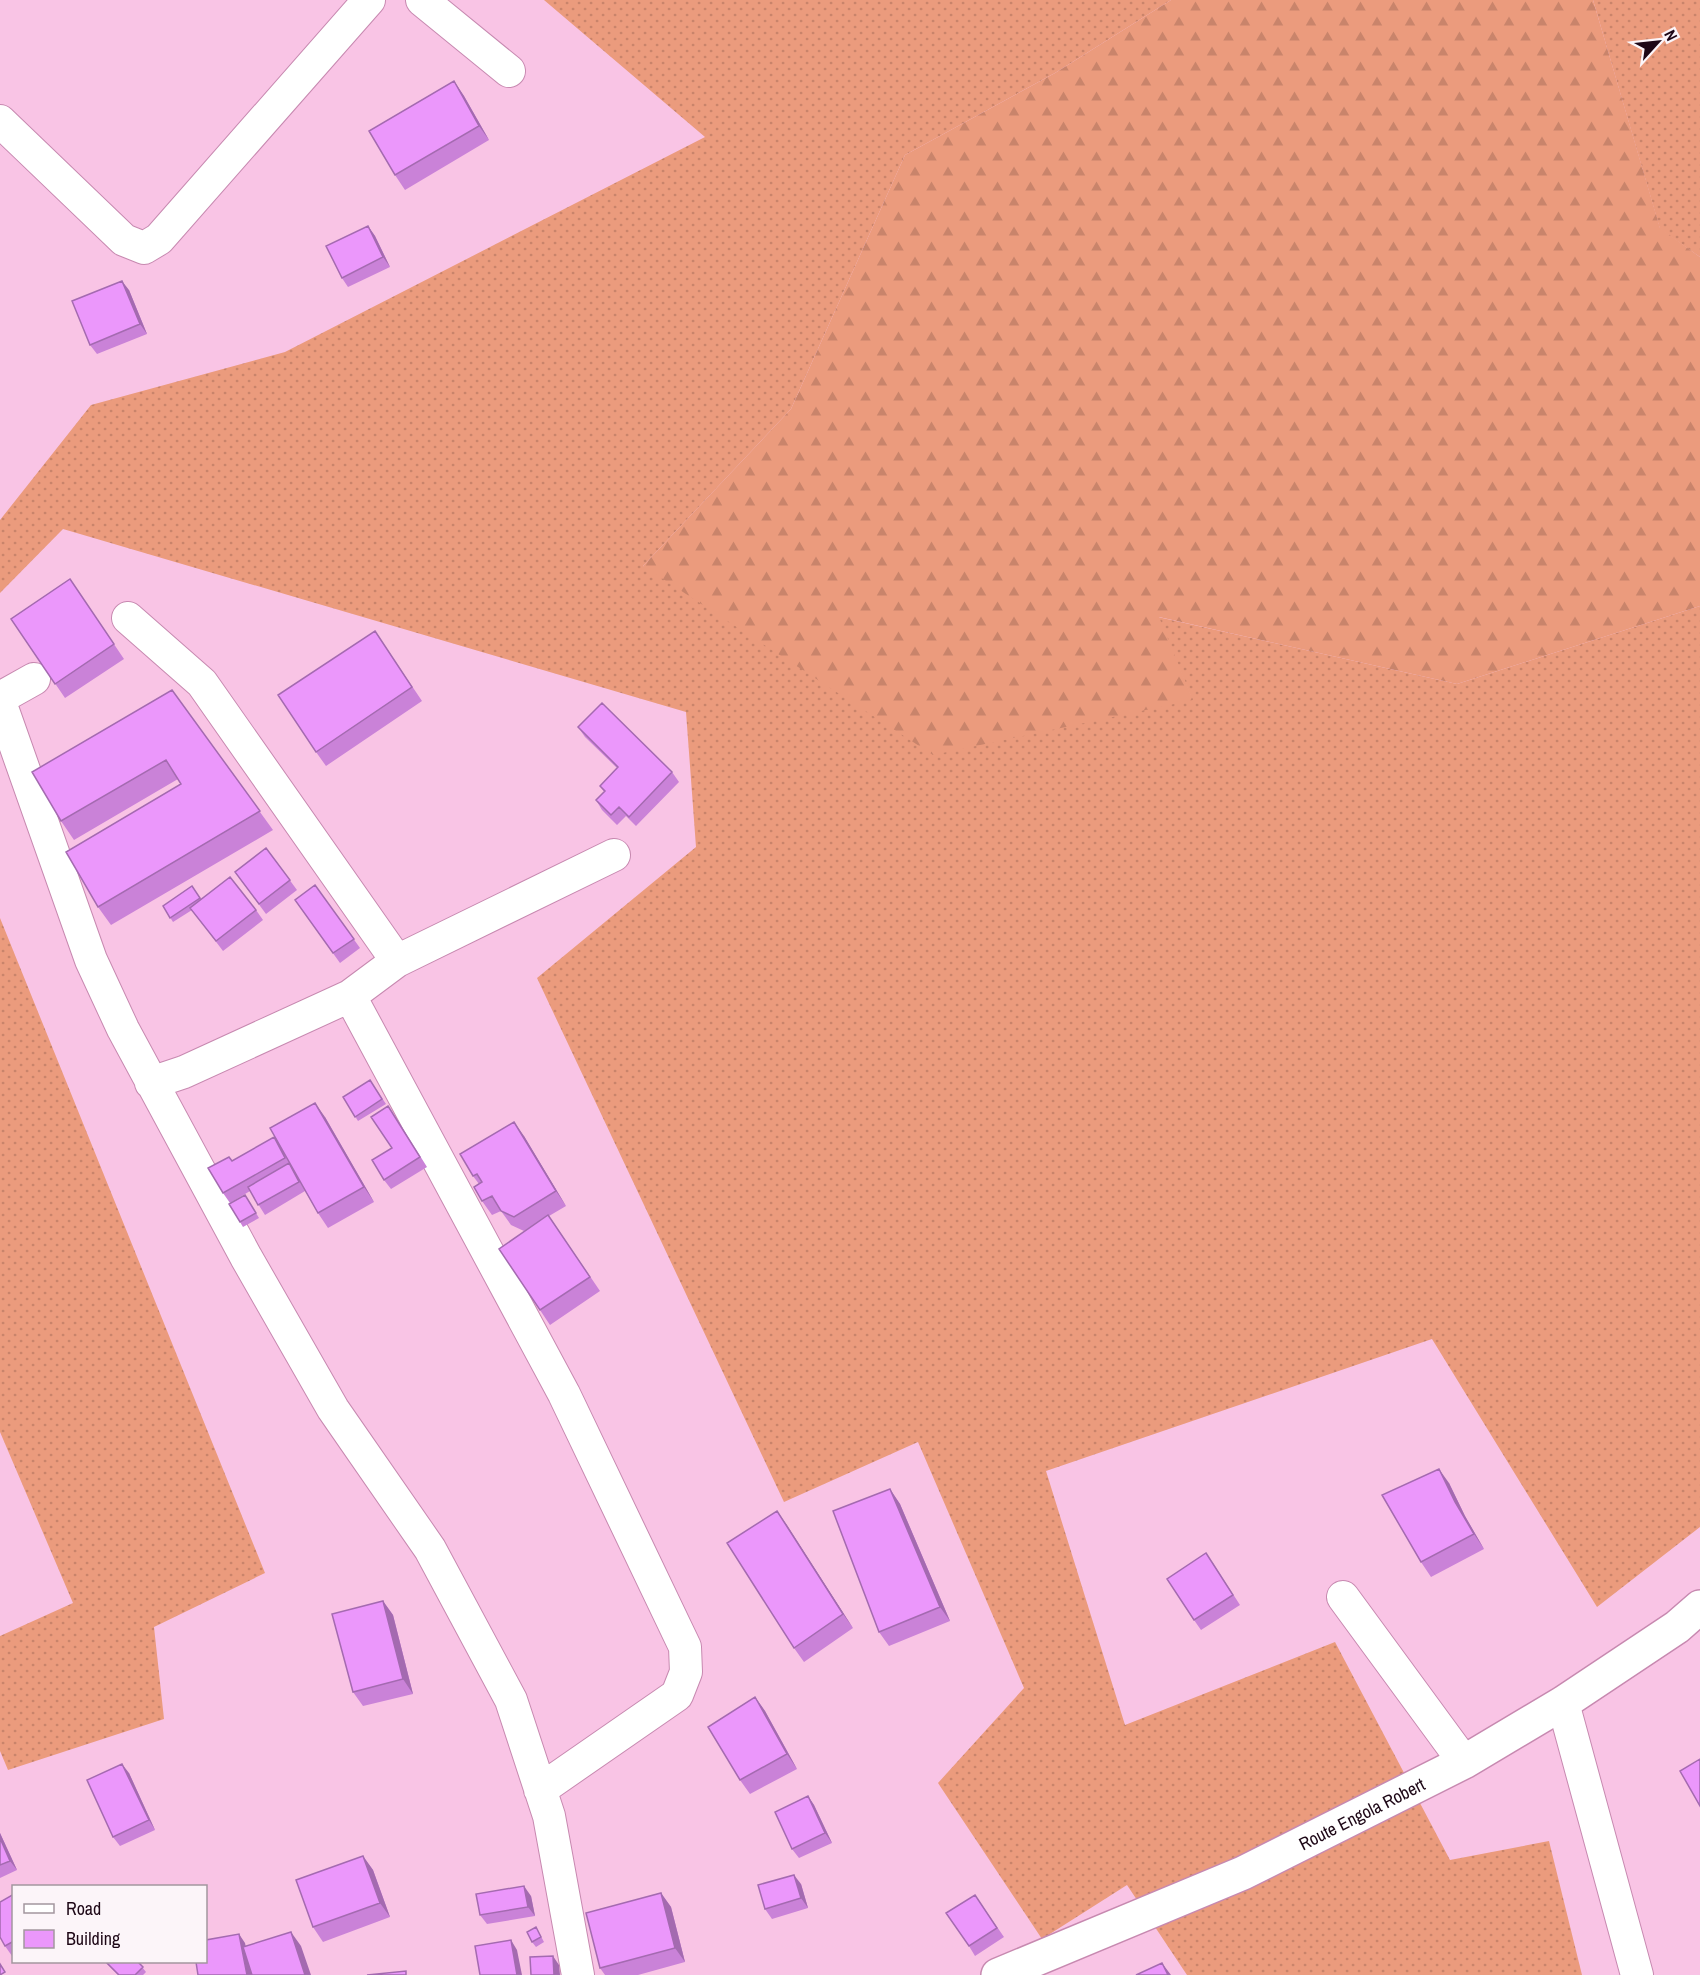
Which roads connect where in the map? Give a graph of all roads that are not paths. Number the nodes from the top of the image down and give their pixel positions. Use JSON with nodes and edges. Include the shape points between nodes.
{"nodes":[{"id":1,"x":369,"y":0,"type":"edge"},
{"id":2,"x":422,"y":0,"type":"edge"},
{"id":3,"x":509,"y":72,"type":"dead end"},
{"id":4,"x":0,"y":121,"type":"edge"},
{"id":5,"x":128,"y":618,"type":"dead end"},
{"id":6,"x":34,"y":679,"type":"dead end"},
{"id":7,"x":0,"y":700,"type":"edge"},
{"id":8,"x":615,"y":855,"type":"dead end"},
{"id":9,"x":397,"y":962,"type":"junction"},
{"id":10,"x":350,"y":996,"type":"junction"},
{"id":11,"x":151,"y":1083,"type":"junction"},
{"id":12,"x":1343,"y":1597,"type":"dead end"},
{"id":13,"x":1700,"y":1607,"type":"edge"},
{"id":14,"x":1563,"y":1703,"type":"junction"},
{"id":15,"x":1464,"y":1761,"type":"junction"},
{"id":16,"x":540,"y":1790,"type":"junction"},
{"id":17,"x":578,"y":1975,"type":"edge"},
{"id":18,"x":998,"y":1975,"type":"edge"},
{"id":19,"x":1637,"y":1975,"type":"edge"}],
"edges":[{"from":1,"to":4,"type":"street","via":[[159,239],[144,248],[124,240]]},
{"from":2,"to":3,"type":"street"},
{"from":5,"to":9,"type":"street","via":[[202,683]]},
{"from":6,"to":7,"type":"street"},
{"from":7,"to":11,"type":"street","via":[[91,960]]},
{"from":8,"to":9,"type":"street"},
{"from":9,"to":10,"type":"street"},
{"from":10,"to":11,"type":"street","via":[[184,1072]]},
{"from":10,"to":16,"type":"street","via":[[564,1394],[685,1647],[686,1672],[677,1695]]},
{"from":11,"to":16,"type":"street","via":[[333,1409],[430,1549],[511,1700]]},
{"from":12,"to":15,"type":"street"},
{"from":13,"to":14,"type":"street","name":"Route Engola Robert","via":[[1677,1627]]},
{"from":14,"to":15,"type":"street","name":"Route Engola Robert"},
{"from":14,"to":19,"type":"street"},
{"from":15,"to":18,"type":"street","name":"Route Engola Robert","via":[[1243,1873]]},
{"from":16,"to":17,"type":"street","via":[[549,1816]]}]}
